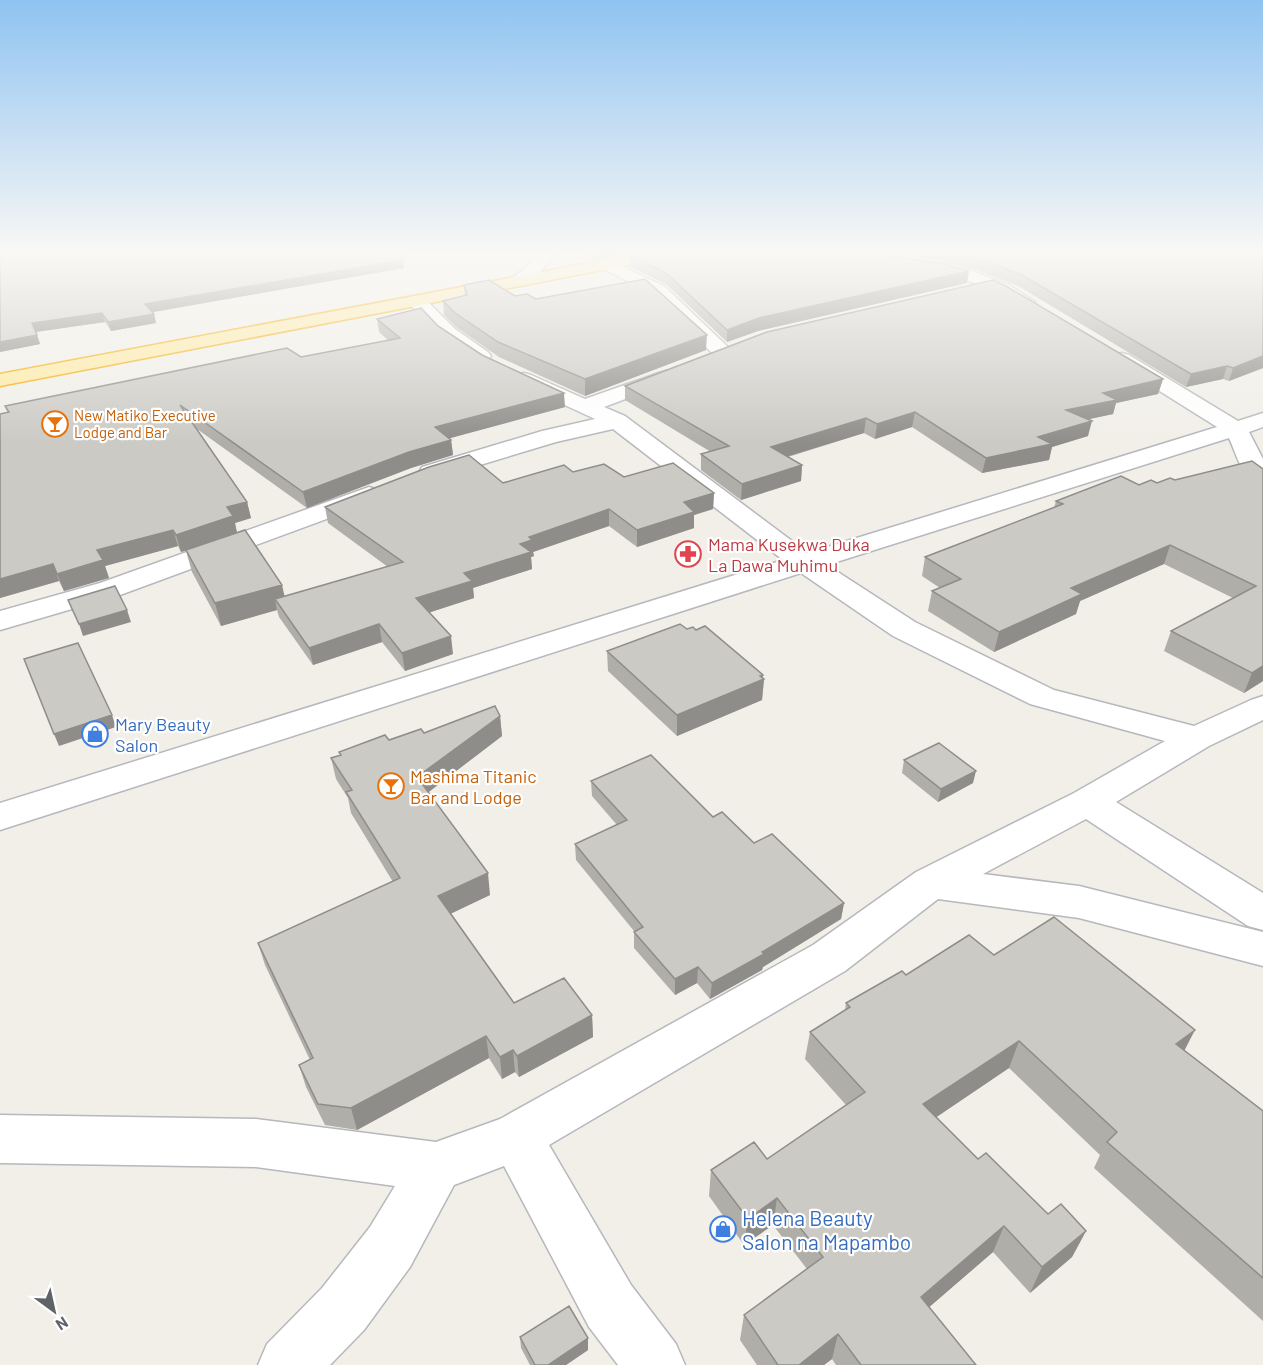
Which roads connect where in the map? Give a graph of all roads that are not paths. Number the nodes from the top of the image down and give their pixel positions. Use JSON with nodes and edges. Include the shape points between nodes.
{"nodes":[{"id":1,"x":334,"y":317,"type":"edge"},
{"id":2,"x":432,"y":317,"type":"edge"},
{"id":3,"x":686,"y":317,"type":"edge"},
{"id":4,"x":1109,"y":352,"type":"edge"},
{"id":5,"x":724,"y":353,"type":"edge"},
{"id":6,"x":687,"y":368,"type":"edge"},
{"id":7,"x":0,"y":380,"type":"edge"},
{"id":8,"x":585,"y":406,"type":"junction"},
{"id":9,"x":617,"y":421,"type":"junction"},
{"id":10,"x":1250,"y":425,"type":"edge"},
{"id":11,"x":1263,"y":480,"type":"edge"},
{"id":12,"x":803,"y":562,"type":"junction"},
{"id":13,"x":0,"y":621,"type":"edge"},
{"id":14,"x":1263,"y":707,"type":"edge"},
{"id":15,"x":1197,"y":738,"type":"junction"},
{"id":16,"x":1087,"y":802,"type":"junction"},
{"id":17,"x":0,"y":817,"type":"edge"},
{"id":18,"x":931,"y":883,"type":"junction"},
{"id":19,"x":1263,"y":914,"type":"edge"},
{"id":20,"x":1263,"y":949,"type":"edge"},
{"id":21,"x":516,"y":1137,"type":"junction"},
{"id":22,"x":0,"y":1138,"type":"edge"},
{"id":23,"x":436,"y":1167,"type":"junction"},
{"id":24,"x":288,"y":1365,"type":"edge"},
{"id":25,"x":655,"y":1365,"type":"edge"}],
"edges":[{"from":1,"to":7,"type":"highway"},
{"from":2,"to":8,"type":"street","via":[[448,333],[491,363]]},
{"from":3,"to":5,"type":"street"},
{"from":4,"to":10,"type":"street"},
{"from":6,"to":8,"type":"street"},
{"from":8,"to":9,"type":"street"},
{"from":9,"to":12,"type":"street"},
{"from":9,"to":13,"type":"street","via":[[550,436],[399,483],[111,589]]},
{"from":10,"to":11,"type":"street"},
{"from":10,"to":12,"type":"street"},
{"from":12,"to":15,"type":"street","via":[[904,629],[1042,696]]},
{"from":12,"to":17,"type":"street"},
{"from":14,"to":15,"type":"street"},
{"from":15,"to":16,"type":"street"},
{"from":16,"to":18,"type":"street"},
{"from":16,"to":19,"type":"street"},
{"from":18,"to":20,"type":"street","via":[[1078,902]]},
{"from":18,"to":21,"type":"street","via":[[829,958]]},
{"from":21,"to":23,"type":"street"},
{"from":21,"to":25,"type":"street","via":[[610,1306]]},
{"from":22,"to":23,"type":"street","via":[[256,1143]]},
{"from":23,"to":24,"type":"street","via":[[370,1274],[343,1309]]}]}
